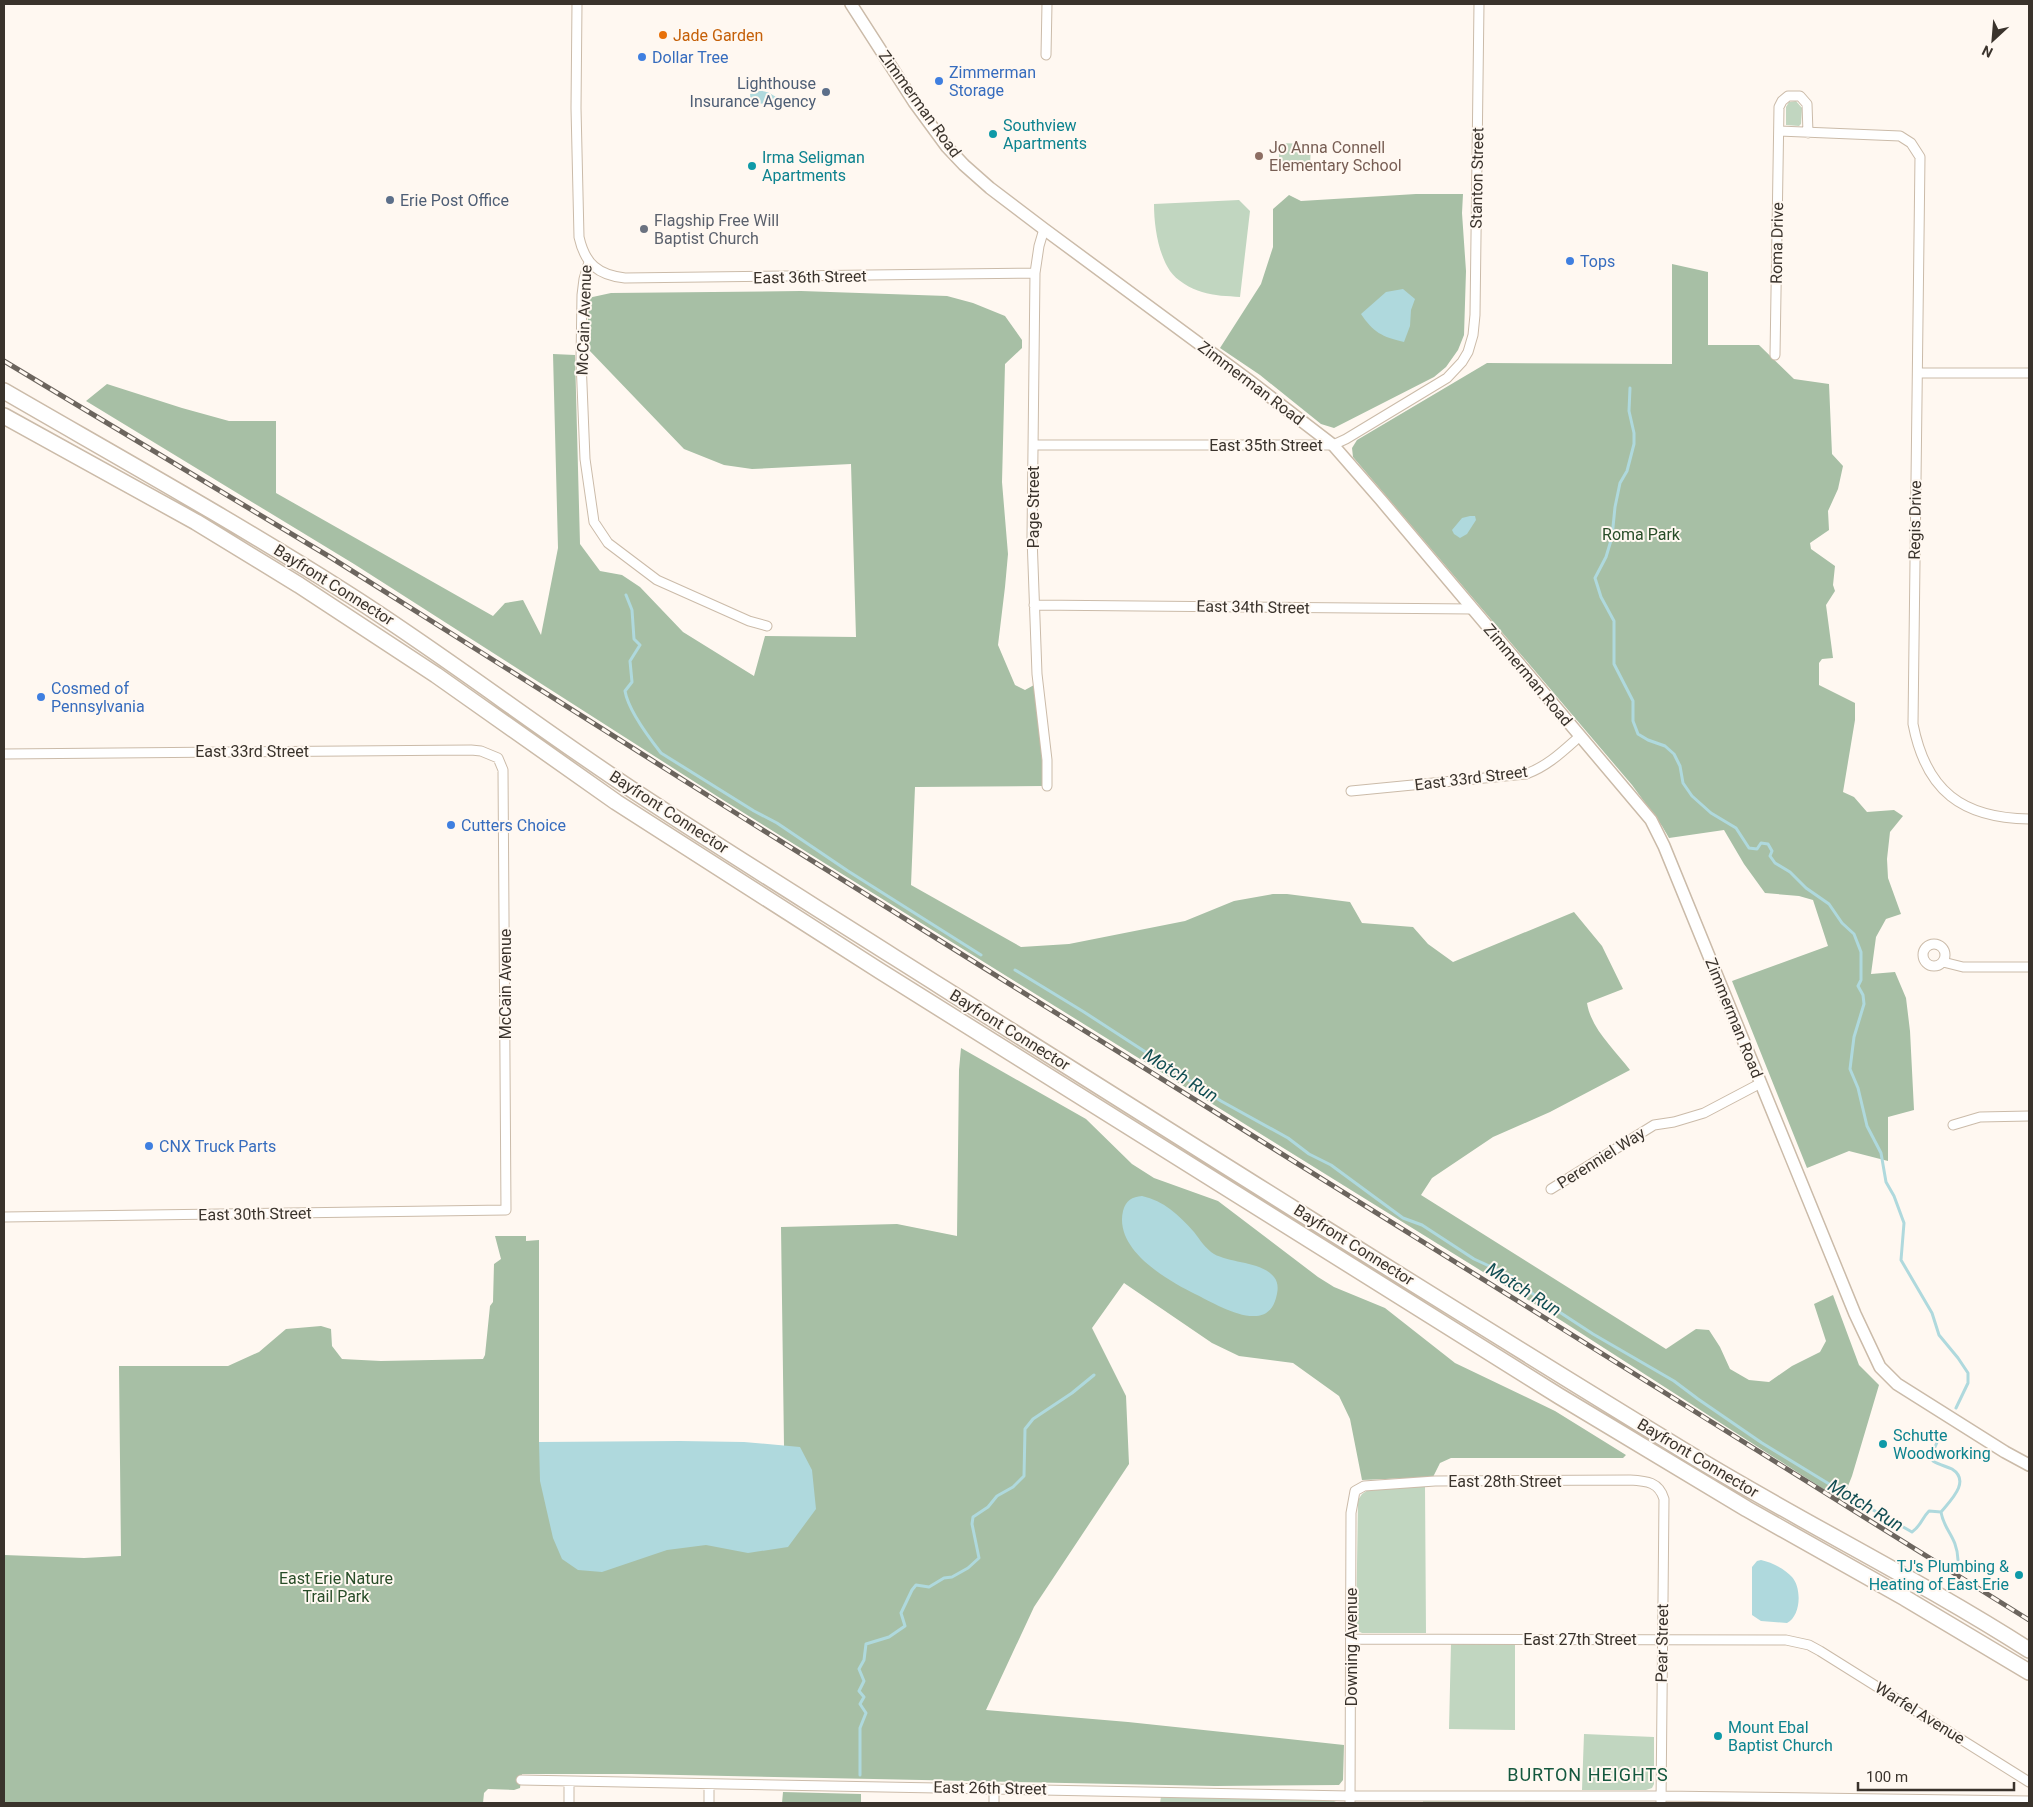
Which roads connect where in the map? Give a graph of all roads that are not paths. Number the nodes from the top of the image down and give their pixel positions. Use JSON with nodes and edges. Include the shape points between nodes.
{"nodes":[{"id":1,"x":577,"y":4,"type":"edge"},
{"id":2,"x":851,"y":4,"type":"edge"},
{"id":3,"x":1047,"y":4,"type":"edge"},
{"id":4,"x":1479,"y":4,"type":"edge"},
{"id":5,"x":1046,"y":56,"type":"dead end"},
{"id":6,"x":1779,"y":131,"type":"junction"},
{"id":7,"x":1808,"y":133,"type":"junction"},
{"id":8,"x":1044,"y":229,"type":"junction"},
{"id":9,"x":589,"y":262,"type":"junction"},
{"id":10,"x":1035,"y":274,"type":"junction"},
{"id":11,"x":1468,"y":352,"type":"joint"},
{"id":12,"x":1775,"y":355,"type":"dead end"},
{"id":13,"x":1918,"y":373,"type":"junction"},
{"id":14,"x":2029,"y":373,"type":"edge"},
{"id":15,"x":4,"y":391,"type":"edge"},
{"id":16,"x":4,"y":416,"type":"edge"},
{"id":17,"x":1033,"y":445,"type":"junction"},
{"id":18,"x":1333,"y":445,"type":"junction"},
{"id":19,"x":1034,"y":605,"type":"junction"},
{"id":20,"x":1473,"y":609,"type":"junction"},
{"id":21,"x":767,"y":626,"type":"dead end"},
{"id":22,"x":1580,"y":736,"type":"junction"},
{"id":23,"x":4,"y":754,"type":"edge"},
{"id":24,"x":498,"y":758,"type":"joint"},
{"id":25,"x":1047,"y":786,"type":"dead end"},
{"id":26,"x":1351,"y":792,"type":"dead end"},
{"id":27,"x":2029,"y":819,"type":"edge"},
{"id":28,"x":1943,"y":962,"type":"dead end"},
{"id":29,"x":2029,"y":967,"type":"edge"},
{"id":30,"x":1761,"y":1083,"type":"junction"},
{"id":31,"x":2029,"y":1116,"type":"edge"},
{"id":32,"x":1953,"y":1125,"type":"dead end"},
{"id":33,"x":1551,"y":1189,"type":"dead end"},
{"id":34,"x":506,"y":1210,"type":"joint"},
{"id":35,"x":4,"y":1217,"type":"edge"},
{"id":36,"x":2029,"y":1465,"type":"edge"},
{"id":37,"x":1657,"y":1485,"type":"joint"},
{"id":38,"x":1355,"y":1491,"type":"joint"},
{"id":39,"x":1351,"y":1639,"type":"junction"},
{"id":40,"x":1662,"y":1639,"type":"junction"},
{"id":41,"x":1809,"y":1645,"type":"joint"},
{"id":42,"x":2029,"y":1650,"type":"edge"},
{"id":43,"x":2029,"y":1672,"type":"edge"},
{"id":44,"x":521,"y":1780,"type":"dead end"},
{"id":45,"x":569,"y":1782,"type":"junction"},
{"id":46,"x":2029,"y":1782,"type":"edge"},
{"id":47,"x":709,"y":1784,"type":"junction"},
{"id":48,"x":994,"y":1788,"type":"junction"},
{"id":49,"x":1350,"y":1799,"type":"edge"},
{"id":50,"x":1661,"y":1800,"type":"edge"},
{"id":51,"x":2029,"y":1801,"type":"edge"},
{"id":52,"x":569,"y":1803,"type":"edge"},
{"id":53,"x":709,"y":1803,"type":"edge"},
{"id":54,"x":994,"y":1803,"type":"edge"}],
"edges":[{"from":1,"to":9,"type":"street","name":"McCain Avenue","via":[[579,237]]},
{"from":2,"to":8,"type":"street","name":"Zimmerman Road","via":[[947,147],[990,188]]},
{"from":3,"to":5,"type":"street"},
{"from":4,"to":11,"type":"street","name":"Stanton Street","via":[[1475,308]]},
{"from":6,"to":7,"type":"street"},
{"from":6,"to":7,"type":"street","name":"Roma Drive","via":[[1780,104],[1792,94],[1800,96],[1807,104]]},
{"from":6,"to":12,"type":"street","name":"Roma Drive"},
{"from":7,"to":13,"type":"street","name":"Regis Drive","via":[[1891,134],[1906,139],[1920,157]]},
{"from":8,"to":10,"type":"street","name":"Page Street"},
{"from":8,"to":18,"type":"street","name":"Zimmerman Road"},
{"from":9,"to":10,"type":"street","name":"East 36th Street","via":[[607,275],[625,278]]},
{"from":9,"to":21,"type":"street","name":"McCain Avenue","via":[[582,295],[581,360],[585,459],[594,522],[608,543],[643,571],[670,587]]},
{"from":10,"to":17,"type":"street","name":"Page Street"},
{"from":11,"to":18,"type":"street","name":"East 35th Street","via":[[1455,371],[1439,385]]},
{"from":13,"to":14,"type":"street"},
{"from":13,"to":27,"type":"street","name":"Regis Drive","via":[[1912,700],[1916,742],[1928,769],[1951,797],[1979,812]]},
{"from":15,"to":42,"type":"highway","name":"Bayfront Connector","via":[[218,514],[348,594],[627,787],[1553,1370],[1700,1461],[1932,1591]]},
{"from":16,"to":43,"type":"highway","name":"Bayfront Connector","via":[[196,522],[300,585],[632,812],[1560,1396],[1740,1505]]},
{"from":17,"to":18,"type":"street","name":"East 35th Street"},
{"from":17,"to":19,"type":"street","name":"Page Street"},
{"from":18,"to":20,"type":"street","name":"Zimmerman Road"},
{"from":19,"to":20,"type":"street","name":"East 34th Street"},
{"from":19,"to":25,"type":"street","name":"Page Street"},
{"from":20,"to":22,"type":"street","name":"Zimmerman Road"},
{"from":22,"to":26,"type":"street","name":"East 33rd Street","via":[[1554,760],[1526,774]]},
{"from":22,"to":30,"type":"street","name":"Zimmerman Road","via":[[1651,820],[1658,833]]},
{"from":23,"to":24,"type":"street","name":"East 33rd Street","via":[[471,750]]},
{"from":24,"to":34,"type":"street","name":"McCain Avenue","via":[[503,770]]},
{"from":28,"to":29,"type":"street","via":[[1963,967]]},
{"from":30,"to":33,"type":"street","name":"Perenniel Way","via":[[1704,1113],[1654,1125]]},
{"from":30,"to":36,"type":"street","name":"Zimmerman Road","via":[[1855,1314],[1880,1367],[1897,1384]]},
{"from":31,"to":32,"type":"street","via":[[1980,1117]]},
{"from":34,"to":35,"type":"street","name":"East 30th Street"},
{"from":37,"to":38,"type":"street","name":"East 28th Street","via":[[1630,1480],[1435,1481],[1364,1486]]},
{"from":37,"to":40,"type":"street","name":"Pear Street","via":[[1662,1492],[1665,1513]]},
{"from":38,"to":39,"type":"street","name":"Downing Avenue","via":[[1351,1513]]},
{"from":39,"to":40,"type":"street","name":"East 27th Street"},
{"from":39,"to":49,"type":"street","name":"Downing Avenue"},
{"from":40,"to":41,"type":"street","name":"East 27th Street","via":[[1786,1640]]},
{"from":40,"to":50,"type":"street","name":"Pear Street"},
{"from":41,"to":46,"type":"street","name":"Warfel Avenue"},
{"from":44,"to":45,"type":"street","name":"East 26th Street"},
{"from":45,"to":47,"type":"street","name":"East 26th Street"},
{"from":45,"to":52,"type":"street"},
{"from":47,"to":48,"type":"street","name":"East 26th Street"},
{"from":47,"to":53,"type":"street"},
{"from":48,"to":49,"type":"street","name":"East 26th Street"},
{"from":48,"to":54,"type":"street"},
{"from":49,"to":50,"type":"street","name":"East 26th Street"},
{"from":50,"to":51,"type":"street","name":"East 26th Street"}]}
